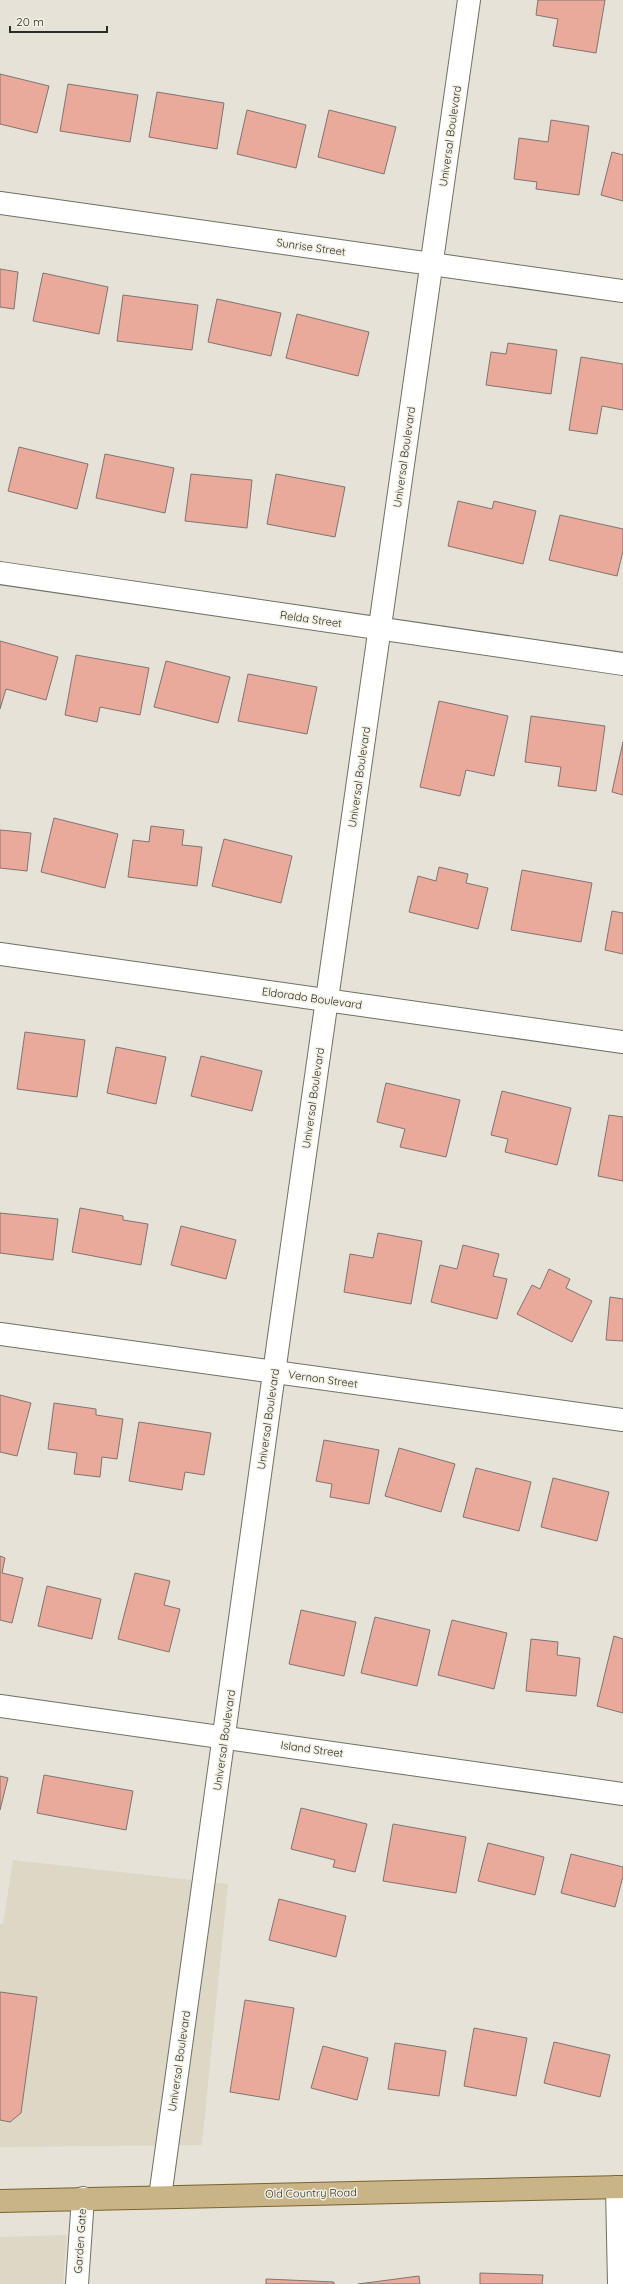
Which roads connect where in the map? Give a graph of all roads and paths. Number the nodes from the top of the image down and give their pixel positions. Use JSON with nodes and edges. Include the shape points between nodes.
{"nodes":[{"id":1,"x":469,"y":0,"type":"edge"},
{"id":2,"x":0,"y":203,"type":"edge"},
{"id":3,"x":432,"y":264,"type":"junction"},
{"id":4,"x":623,"y":291,"type":"edge"},
{"id":5,"x":0,"y":573,"type":"edge"},
{"id":6,"x":380,"y":629,"type":"junction"},
{"id":7,"x":623,"y":664,"type":"edge"},
{"id":8,"x":0,"y":954,"type":"edge"},
{"id":9,"x":327,"y":1000,"type":"junction"},
{"id":10,"x":623,"y":1042,"type":"edge"},
{"id":11,"x":0,"y":1334,"type":"edge"},
{"id":12,"x":274,"y":1372,"type":"junction"},
{"id":13,"x":623,"y":1420,"type":"edge"},
{"id":14,"x":0,"y":1706,"type":"edge"},
{"id":15,"x":224,"y":1737,"type":"junction"},
{"id":16,"x":623,"y":1794,"type":"edge"},
{"id":17,"x":620,"y":2187,"type":"edge"},
{"id":18,"x":160,"y":2197,"type":"junction"},
{"id":19,"x":83,"y":2198,"type":"junction"},
{"id":20,"x":0,"y":2201,"type":"edge"},
{"id":21,"x":77,"y":2284,"type":"edge"},
{"id":22,"x":619,"y":2284,"type":"edge"}],
"edges":[{"from":1,"to":3,"type":"street","name":"Universal Boulevard"},
{"from":2,"to":3,"type":"street","name":"Sunrise Street"},
{"from":3,"to":4,"type":"street","name":"Sunrise Street"},
{"from":3,"to":6,"type":"street","name":"Universal Boulevard"},
{"from":5,"to":6,"type":"street","name":"Relda Street"},
{"from":6,"to":7,"type":"street","name":"Relda Street"},
{"from":6,"to":9,"type":"street","name":"Universal Boulevard"},
{"from":8,"to":9,"type":"street","name":"Eldorado Boulevard"},
{"from":9,"to":10,"type":"street","name":"Eldorado Boulevard"},
{"from":9,"to":12,"type":"street","name":"Universal Boulevard"},
{"from":11,"to":12,"type":"street","name":"Vernon Street"},
{"from":12,"to":13,"type":"street","name":"Vernon Street"},
{"from":12,"to":15,"type":"street","name":"Universal Boulevard"},
{"from":14,"to":15,"type":"street","name":"Island Street"},
{"from":15,"to":16,"type":"street","name":"Island Street"},
{"from":15,"to":18,"type":"street","name":"Universal Boulevard"},
{"from":17,"to":18,"type":"main road","name":"Old Country Road"},
{"from":17,"to":22,"type":"street"},
{"from":18,"to":19,"type":"main road","name":"Old Country Road"},
{"from":19,"to":20,"type":"main road","name":"Old Country Road"},
{"from":19,"to":21,"type":"street","name":"Garden Gate"}]}
